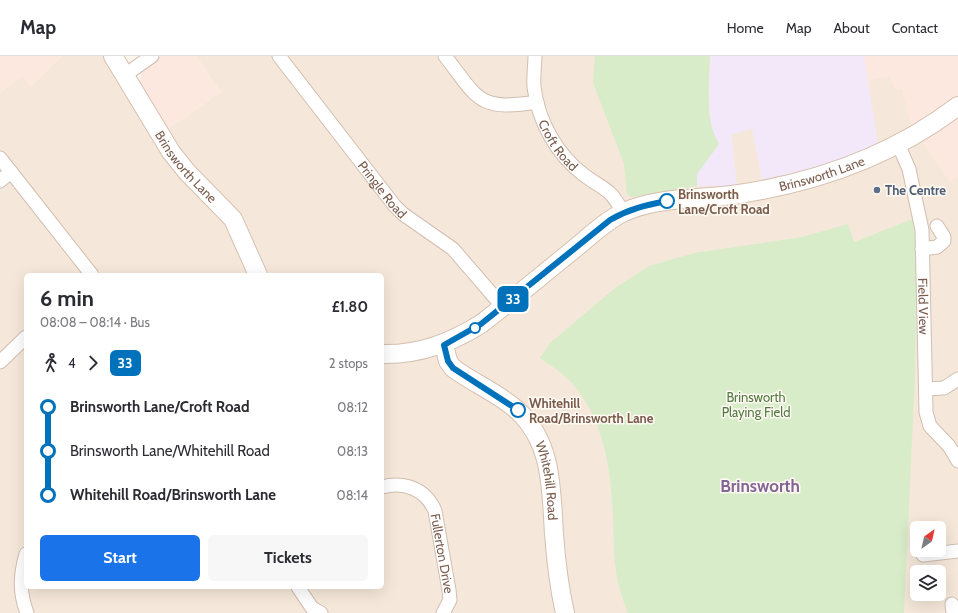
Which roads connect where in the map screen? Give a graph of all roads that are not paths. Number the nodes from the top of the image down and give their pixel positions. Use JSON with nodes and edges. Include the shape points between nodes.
{"nodes":[{"id":1,"x":113,"y":56,"type":"edge"},
{"id":2,"x":152,"y":56,"type":"edge"},
{"id":3,"x":279,"y":56,"type":"edge"},
{"id":4,"x":445,"y":56,"type":"edge"},
{"id":5,"x":535,"y":56,"type":"edge"},
{"id":6,"x":125,"y":75,"type":"junction"},
{"id":7,"x":537,"y":102,"type":"junction"},
{"id":8,"x":958,"y":106,"type":"edge"},
{"id":9,"x":898,"y":144,"type":"junction"},
{"id":10,"x":0,"y":158,"type":"edge"},
{"id":11,"x":11,"y":172,"type":"junction"},
{"id":12,"x":0,"y":181,"type":"edge"},
{"id":13,"x":623,"y":213,"type":"junction"},
{"id":14,"x":937,"y":226,"type":"dead end"},
{"id":15,"x":922,"y":249,"type":"junction"},
{"id":16,"x":90,"y":273,"type":"edge"},
{"id":17,"x":257,"y":273,"type":"edge"},
{"id":18,"x":503,"y":307,"type":"junction"},
{"id":19,"x":24,"y":339,"type":"edge"},
{"id":20,"x":444,"y":345,"type":"junction"},
{"id":21,"x":384,"y":354,"type":"edge"},
{"id":22,"x":0,"y":362,"type":"edge"},
{"id":23,"x":958,"y":379,"type":"edge"},
{"id":24,"x":926,"y":389,"type":"junction"},
{"id":25,"x":958,"y":461,"type":"edge"},
{"id":26,"x":384,"y":487,"type":"edge"},
{"id":27,"x":958,"y":551,"type":"edge"},
{"id":28,"x":946,"y":552,"type":"edge"},
{"id":29,"x":24,"y":562,"type":"edge"},
{"id":30,"x":299,"y":589,"type":"edge"},
{"id":31,"x":26,"y":613,"type":"edge"},
{"id":32,"x":321,"y":613,"type":"edge"},
{"id":33,"x":443,"y":613,"type":"edge"},
{"id":34,"x":565,"y":613,"type":"edge"}],
"edges":[{"from":1,"to":6,"type":"street","name":"Brinsworth Lane"},
{"from":2,"to":6,"type":"street"},
{"from":3,"to":18,"type":"street","name":"Pringle Road","via":[[394,205],[453,249]]},
{"from":4,"to":7,"type":"street","via":[[481,100],[502,106]]},
{"from":5,"to":7,"type":"street","name":"Croft Road","via":[[534,86]]},
{"from":6,"to":17,"type":"street","name":"Brinsworth Lane","via":[[171,152],[187,172],[233,218]]},
{"from":7,"to":13,"type":"street","name":"Croft Road","via":[[547,131],[562,154],[584,176],[610,192]]},
{"from":8,"to":9,"type":"street","name":"Brinsworth Lane"},
{"from":9,"to":13,"type":"street","name":"Brinsworth Lane","via":[[850,166],[802,181],[738,194],[642,205]]},
{"from":9,"to":15,"type":"street","name":"Field View","via":[[909,168],[918,207]]},
{"from":10,"to":11,"type":"street"},
{"from":11,"to":12,"type":"street"},
{"from":11,"to":16,"type":"street"},
{"from":13,"to":18,"type":"street","name":"Brinsworth Lane","via":[[596,231]]},
{"from":14,"to":15,"type":"street","via":[[944,241],[936,247]]},
{"from":15,"to":24,"type":"street","name":"Field View"},
{"from":18,"to":20,"type":"street","name":"Brinsworth Lane","via":[[481,324]]},
{"from":19,"to":22,"type":"street"},
{"from":20,"to":21,"type":"street","name":"Brinsworth Lane","via":[[400,354]]},
{"from":20,"to":34,"type":"street","name":"Whitehill Road","via":[[448,361],[453,368],[516,409],[534,430],[543,446],[550,473],[558,576]]},
{"from":23,"to":24,"type":"street","via":[[944,388]]},
{"from":24,"to":25,"type":"street","name":"Field View","via":[[926,412],[930,426],[949,446]]},
{"from":26,"to":33,"type":"street","name":"Fullerton Drive","via":[[405,485],[432,502],[450,600]]},
{"from":27,"to":28,"type":"street"},
{"from":29,"to":31,"type":"street","via":[[20,590]]},
{"from":30,"to":32,"type":"street","via":[[312,608]]}]}
